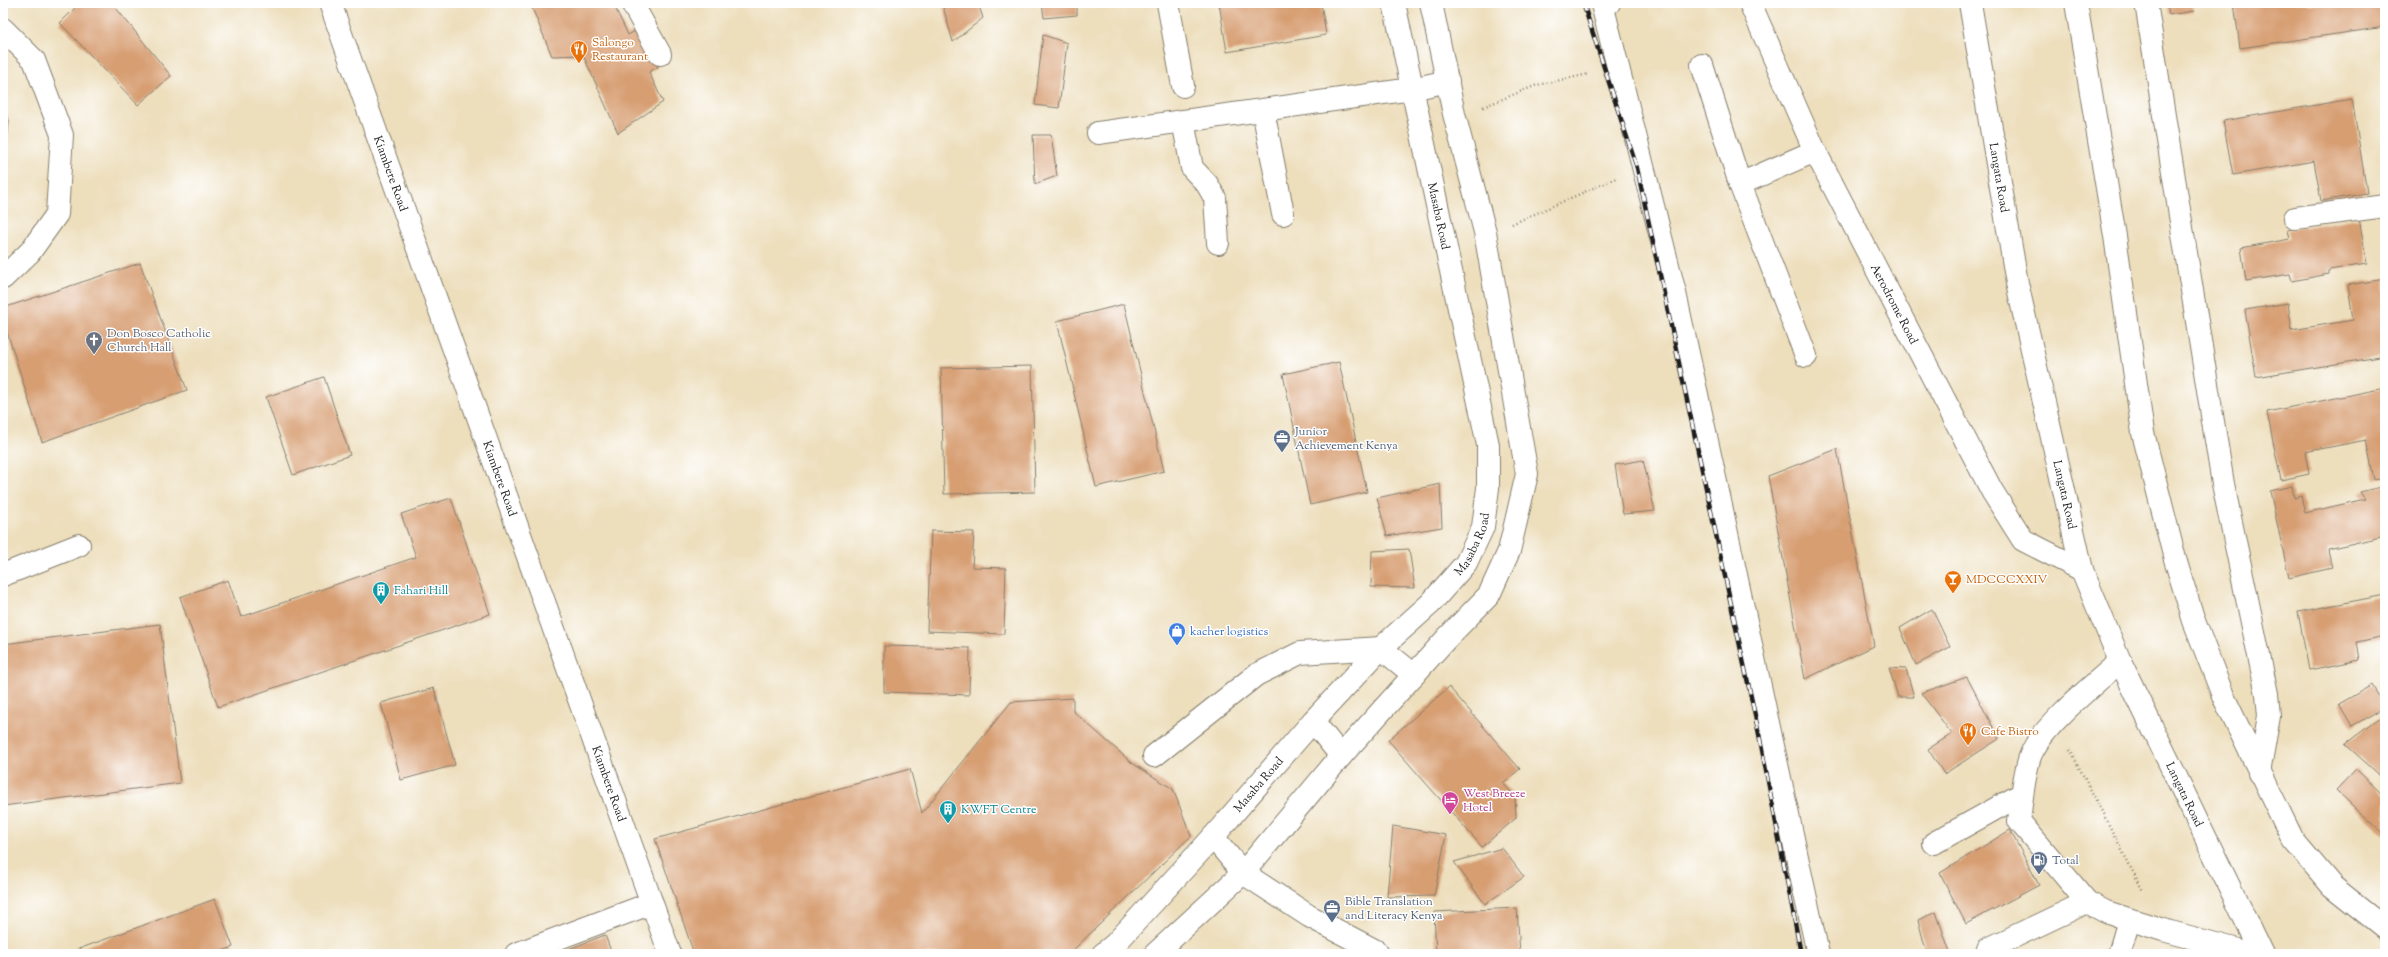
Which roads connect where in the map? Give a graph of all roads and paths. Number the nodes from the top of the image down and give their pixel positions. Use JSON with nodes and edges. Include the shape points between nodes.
{"nodes":[{"id":1,"x":330,"y":3,"type":"edge"},
{"id":2,"x":632,"y":3,"type":"edge"},
{"id":3,"x":1168,"y":3,"type":"edge"},
{"id":4,"x":1394,"y":3,"type":"edge"},
{"id":5,"x":1431,"y":3,"type":"edge"},
{"id":6,"x":1609,"y":3,"type":"edge"},
{"id":7,"x":1750,"y":3,"type":"edge"},
{"id":8,"x":1970,"y":3,"type":"edge"},
{"id":9,"x":2076,"y":3,"type":"edge"},
{"id":10,"x":2146,"y":3,"type":"edge"},
{"id":11,"x":3,"y":29,"type":"edge"},
{"id":12,"x":660,"y":54,"type":"dead end"},
{"id":13,"x":1618,"y":65,"type":"junction"},
{"id":14,"x":1702,"y":65,"type":"dead end"},
{"id":15,"x":1448,"y":81,"type":"junction"},
{"id":16,"x":1183,"y":86,"type":"dead end"},
{"id":17,"x":1412,"y":89,"type":"junction"},
{"id":18,"x":1263,"y":110,"type":"junction"},
{"id":19,"x":1454,"y":114,"type":"junction"},
{"id":20,"x":1183,"y":121,"type":"junction"},
{"id":21,"x":1098,"y":133,"type":"dead end"},
{"id":22,"x":1815,"y":151,"type":"junction"},
{"id":23,"x":1644,"y":166,"type":"junction"},
{"id":24,"x":1740,"y":184,"type":"junction"},
{"id":25,"x":2385,"y":206,"type":"edge"},
{"id":26,"x":1283,"y":214,"type":"dead end"},
{"id":27,"x":2295,"y":218,"type":"dead end"},
{"id":28,"x":1485,"y":232,"type":"junction"},
{"id":29,"x":1218,"y":243,"type":"dead end"},
{"id":30,"x":3,"y":278,"type":"edge"},
{"id":31,"x":1806,"y":356,"type":"dead end"},
{"id":32,"x":79,"y":545,"type":"dead end"},
{"id":33,"x":2082,"y":570,"type":"junction"},
{"id":34,"x":3,"y":575,"type":"edge"},
{"id":35,"x":1382,"y":648,"type":"junction"},
{"id":36,"x":2120,"y":661,"type":"junction"},
{"id":37,"x":1414,"y":675,"type":"junction"},
{"id":38,"x":1313,"y":721,"type":"junction"},
{"id":39,"x":2056,"y":722,"type":"junction"},
{"id":40,"x":1154,"y":756,"type":"dead end"},
{"id":41,"x":1341,"y":756,"type":"junction"},
{"id":42,"x":2259,"y":773,"type":"junction"},
{"id":43,"x":2022,"y":794,"type":"junction"},
{"id":44,"x":1213,"y":837,"type":"junction"},
{"id":45,"x":1934,"y":843,"type":"dead end"},
{"id":46,"x":1243,"y":873,"type":"junction"},
{"id":47,"x":652,"y":902,"type":"junction"},
{"id":48,"x":2087,"y":902,"type":"junction"},
{"id":49,"x":2130,"y":920,"type":"junction"},
{"id":50,"x":2385,"y":928,"type":"edge"},
{"id":51,"x":2163,"y":930,"type":"junction"},
{"id":52,"x":516,"y":954,"type":"edge"},
{"id":53,"x":670,"y":954,"type":"edge"},
{"id":54,"x":1103,"y":954,"type":"edge"},
{"id":55,"x":1155,"y":954,"type":"edge"},
{"id":56,"x":1378,"y":954,"type":"edge"},
{"id":57,"x":1818,"y":954,"type":"edge"},
{"id":58,"x":1987,"y":954,"type":"edge"},
{"id":59,"x":2119,"y":954,"type":"edge"},
{"id":60,"x":2253,"y":954,"type":"edge"},
{"id":61,"x":2262,"y":954,"type":"edge"}],
"edges":[{"from":1,"to":47,"type":"street","name":"Kiambere Road"},
{"from":2,"to":12,"type":"street"},
{"from":3,"to":16,"type":"street"},
{"from":4,"to":17,"type":"street","name":"Masaba Road"},
{"from":5,"to":15,"type":"street"},
{"from":6,"to":13,"type":"street","via":[[1603,8]]},
{"from":7,"to":22,"type":"street","name":"Aerodrome Road"},
{"from":8,"to":33,"type":"street","name":"Langata Road","via":[[2017,282]]},
{"from":9,"to":42,"type":"street","via":[[2115,236],[2143,433],[2175,559],[2194,621],[2224,698]]},
{"from":10,"to":42,"type":"street","via":[[2223,484],[2267,694],[2269,716]]},
{"from":11,"to":30,"type":"street","via":[[34,60],[62,136],[57,214],[30,252]]},
{"from":13,"to":19,"type":"path","via":[[1605,71],[1537,85],[1484,106]]},
{"from":13,"to":23,"type":"street"},
{"from":14,"to":24,"type":"street"},
{"from":15,"to":17,"type":"street"},
{"from":15,"to":19,"type":"street"},
{"from":17,"to":18,"type":"street"},
{"from":17,"to":35,"type":"street","name":"Masaba Road","via":[[1488,445],[1488,488],[1483,527],[1466,563],[1430,604]]},
{"from":18,"to":20,"type":"street"},
{"from":18,"to":26,"type":"street"},
{"from":19,"to":28,"type":"street"},
{"from":20,"to":21,"type":"street"},
{"from":20,"to":29,"type":"street","via":[[1192,168],[1207,184],[1215,198]]},
{"from":22,"to":24,"type":"street"},
{"from":22,"to":33,"type":"street","name":"Aerodrome Road","via":[[1992,491],[2019,534],[2023,540]]},
{"from":23,"to":28,"type":"path","via":[[1509,225]]},
{"from":23,"to":57,"type":"street","via":[[1675,293]]},
{"from":24,"to":31,"type":"street"},
{"from":25,"to":27,"type":"street"},
{"from":28,"to":37,"type":"street","via":[[1527,474],[1508,552],[1489,595]]},
{"from":32,"to":34,"type":"street"},
{"from":33,"to":36,"type":"street","name":"Langata Road"},
{"from":35,"to":37,"type":"street"},
{"from":35,"to":38,"type":"street","name":"Masaba Road"},
{"from":35,"to":40,"type":"street","via":[[1300,653],[1256,675]]},
{"from":36,"to":39,"type":"street"},
{"from":36,"to":61,"type":"street","name":"Langata Road"},
{"from":37,"to":41,"type":"street"},
{"from":38,"to":41,"type":"street"},
{"from":38,"to":44,"type":"street","name":"Masaba Road"},
{"from":39,"to":43,"type":"street","via":[[2032,750]]},
{"from":39,"to":51,"type":"path"},
{"from":41,"to":46,"type":"street"},
{"from":42,"to":50,"type":"street","via":[[2293,840],[2332,886]]},
{"from":43,"to":45,"type":"street"},
{"from":43,"to":48,"type":"street","via":[[2019,821]]},
{"from":44,"to":46,"type":"street"},
{"from":44,"to":54,"type":"street","name":"Masaba Road"},
{"from":46,"to":55,"type":"street"},
{"from":46,"to":56,"type":"street","via":[[1309,916]]},
{"from":47,"to":52,"type":"street"},
{"from":47,"to":53,"type":"street","name":"Kiambere Road"},
{"from":48,"to":49,"type":"street"},
{"from":48,"to":58,"type":"street","via":[[1988,949]]},
{"from":49,"to":51,"type":"street"},
{"from":49,"to":59,"type":"street"},
{"from":51,"to":60,"type":"street"}]}
